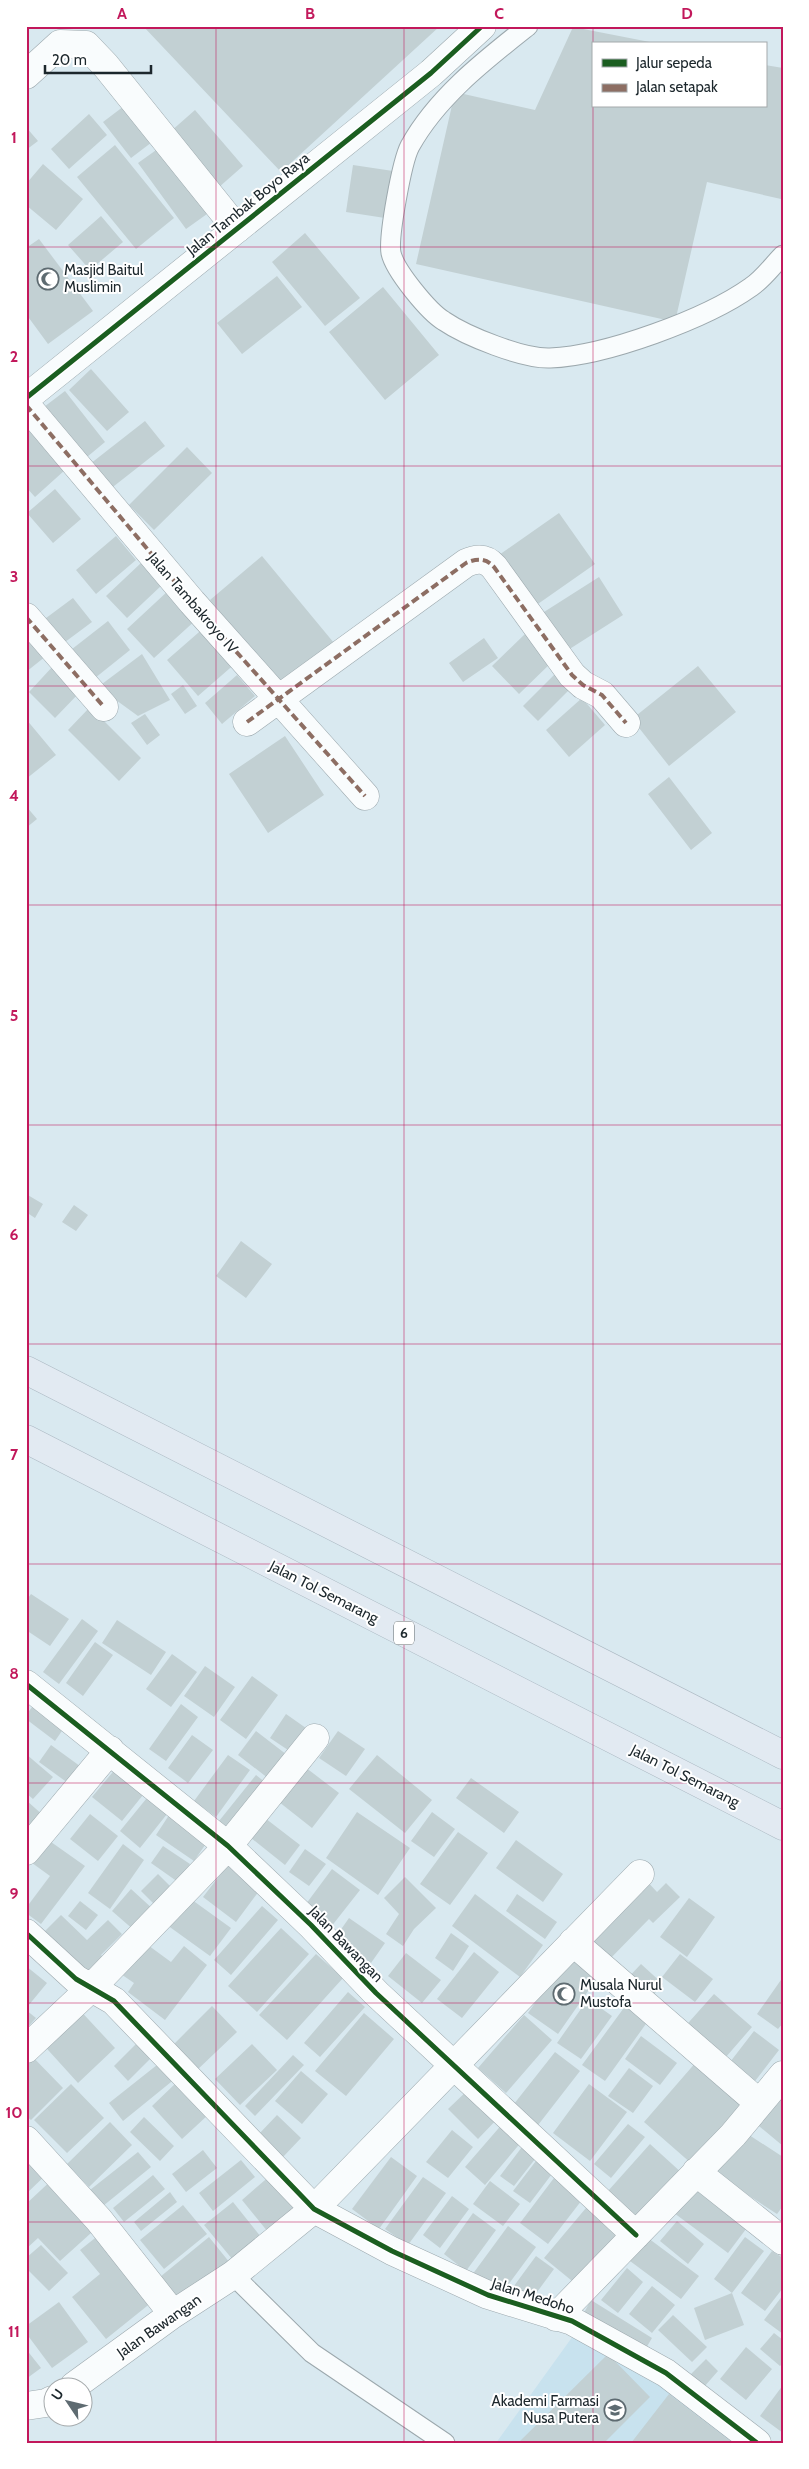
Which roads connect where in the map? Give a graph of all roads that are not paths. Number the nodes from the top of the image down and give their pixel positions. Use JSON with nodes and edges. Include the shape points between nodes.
{"nodes":[{"id":1,"x":482,"y":26,"type":"edge"},
{"id":2,"x":528,"y":26,"type":"edge"},
{"id":3,"x":26,"y":75,"type":"edge"},
{"id":4,"x":238,"y":229,"type":"junction"},
{"id":5,"x":783,"y":255,"type":"edge"},
{"id":6,"x":28,"y":396,"type":"edge"},
{"id":7,"x":26,"y":616,"type":"edge"},
{"id":8,"x":278,"y":700,"type":"junction"},
{"id":9,"x":104,"y":708,"type":"dead end"},
{"id":10,"x":247,"y":722,"type":"dead end"},
{"id":11,"x":626,"y":723,"type":"dead end"},
{"id":12,"x":365,"y":796,"type":"dead end"},
{"id":13,"x":26,"y":1370,"type":"edge"},
{"id":14,"x":26,"y":1439,"type":"edge"},
{"id":15,"x":26,"y":1684,"type":"edge"},
{"id":16,"x":315,"y":1738,"type":"dead end"},
{"id":17,"x":110,"y":1750,"type":"junction"},
{"id":18,"x":783,"y":1755,"type":"edge"},
{"id":19,"x":783,"y":1826,"type":"edge"},
{"id":20,"x":228,"y":1846,"type":"junction"},
{"id":21,"x":26,"y":1851,"type":"edge"},
{"id":22,"x":640,"y":1874,"type":"dead end"},
{"id":23,"x":26,"y":1933,"type":"edge"},
{"id":24,"x":573,"y":1942,"type":"junction"},
{"id":25,"x":92,"y":1987,"type":"junction"},
{"id":26,"x":26,"y":2049,"type":"edge"},
{"id":27,"x":452,"y":2066,"type":"junction"},
{"id":28,"x":783,"y":2075,"type":"edge"},
{"id":29,"x":759,"y":2103,"type":"junction"},
{"id":30,"x":26,"y":2140,"type":"edge"},
{"id":31,"x":696,"y":2172,"type":"junction"},
{"id":32,"x":314,"y":2210,"type":"junction"},
{"id":33,"x":636,"y":2236,"type":"junction"},
{"id":34,"x":783,"y":2242,"type":"edge"},
{"id":35,"x":233,"y":2275,"type":"junction"},
{"id":36,"x":172,"y":2314,"type":"junction"},
{"id":37,"x":556,"y":2317,"type":"junction"},
{"id":38,"x":88,"y":2376,"type":"edge"},
{"id":39,"x":42,"y":2404,"type":"edge"},
{"id":40,"x":26,"y":2406,"type":"edge"},
{"id":41,"x":445,"y":2443,"type":"edge"},
{"id":42,"x":758,"y":2443,"type":"edge"}],
"edges":[{"from":1,"to":4,"type":"street","name":"Jalan Tambak Boyo Raya","via":[[431,73]]},
{"from":2,"to":5,"type":"lane","via":[[494,53],[434,110],[409,148],[392,218],[391,253],[405,281],[443,321],[502,348],[548,358],[583,355],[697,317],[752,287]]},
{"from":3,"to":4,"type":"street","via":[[60,44],[86,44]]},
{"from":4,"to":6,"type":"street","name":"Jalan Tambak Boyo Raya"},
{"from":6,"to":8,"type":"street","name":"Jalan Tambakroyo IV","via":[[132,532]]},
{"from":7,"to":9,"type":"street"},
{"from":8,"to":10,"type":"street"},
{"from":8,"to":11,"type":"street","via":[[466,563],[480,559],[494,566],[577,681],[602,695]]},
{"from":8,"to":12,"type":"street","name":"Jalan Tambakroyo IV"},
{"from":13,"to":18,"type":"highway"},
{"from":14,"to":19,"type":"highway","name":"Jalan Tol Semarang","number":"6"},
{"from":15,"to":17,"type":"street","name":"Jalan Bawangan"},
{"from":16,"to":20,"type":"street"},
{"from":17,"to":20,"type":"street","name":"Jalan Bawangan"},
{"from":17,"to":21,"type":"street"},
{"from":20,"to":25,"type":"street"},
{"from":20,"to":27,"type":"street","name":"Jalan Bawangan"},
{"from":22,"to":24,"type":"street","name":"Jalan Bawangan"},
{"from":23,"to":25,"type":"street","via":[[76,1979]]},
{"from":24,"to":27,"type":"street","name":"Jalan Bawangan"},
{"from":24,"to":29,"type":"street"},
{"from":25,"to":26,"type":"street"},
{"from":25,"to":32,"type":"street","via":[[114,2001]]},
{"from":27,"to":32,"type":"street","name":"Jalan Bawangan"},
{"from":27,"to":33,"type":"street","name":"Jalan Bawangan"},
{"from":28,"to":29,"type":"street","name":"Jalan Medoho"},
{"from":29,"to":31,"type":"street","name":"Jalan Medoho"},
{"from":30,"to":36,"type":"street","via":[[99,2220]]},
{"from":31,"to":33,"type":"street","name":"Jalan Medoho"},
{"from":31,"to":34,"type":"street"},
{"from":32,"to":35,"type":"street","name":"Jalan Bawangan"},
{"from":32,"to":37,"type":"street","name":"Jalan Medoho","via":[[488,2296]]},
{"from":33,"to":37,"type":"street","name":"Jalan Medoho"},
{"from":35,"to":36,"type":"street","name":"Jalan Bawangan"},
{"from":35,"to":41,"type":"lane","via":[[312,2352]]},
{"from":36,"to":38,"type":"street","name":"Jalan Bawangan"},
{"from":37,"to":42,"type":"street","name":"Jalan Medoho","via":[[572,2322],[666,2373]]},
{"from":39,"to":40,"type":"street"}]}
